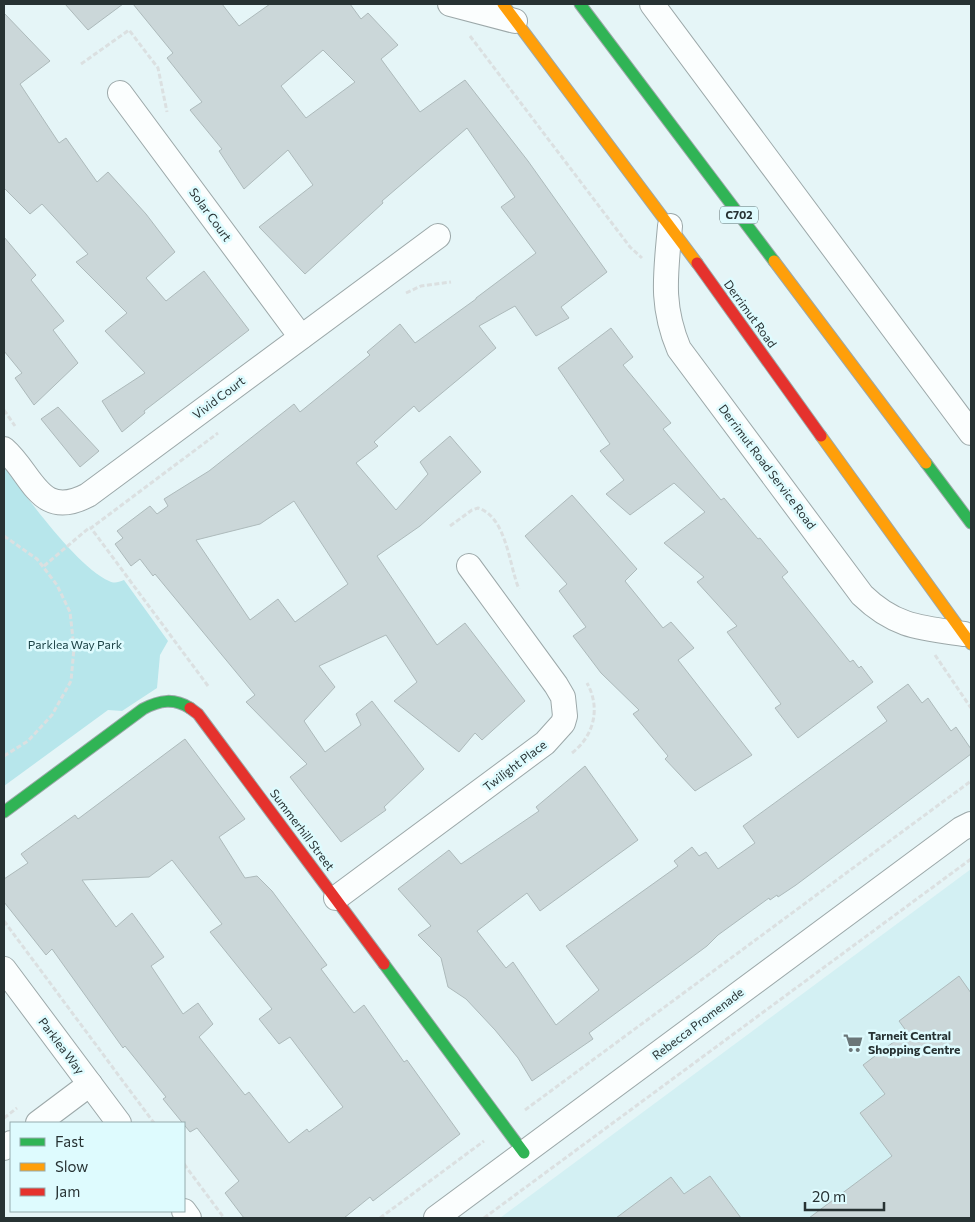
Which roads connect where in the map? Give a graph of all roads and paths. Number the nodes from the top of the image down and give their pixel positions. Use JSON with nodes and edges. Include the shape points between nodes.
{"nodes":[{"id":1,"x":450,"y":4,"type":"edge"},
{"id":2,"x":580,"y":4,"type":"edge"},
{"id":3,"x":652,"y":4,"type":"edge"},
{"id":4,"x":509,"y":12,"type":"edge"},
{"id":5,"x":466,"y":31,"type":"dead end"},
{"id":6,"x":120,"y":93,"type":"dead end"},
{"id":7,"x":670,"y":226,"type":"junction"},
{"id":8,"x":438,"y":236,"type":"dead end"},
{"id":9,"x":644,"y":259,"type":"dead end"},
{"id":10,"x":451,"y":282,"type":"dead end"},
{"id":11,"x":403,"y":294,"type":"dead end"},
{"id":12,"x":300,"y":337,"type":"junction"},
{"id":13,"x":219,"y":432,"type":"dead end"},
{"id":14,"x":971,"y":433,"type":"edge"},
{"id":15,"x":4,"y":449,"type":"edge"},
{"id":16,"x":75,"y":502,"type":"junction"},
{"id":17,"x":971,"y":523,"type":"edge"},
{"id":18,"x":450,"y":526,"type":"dead end"},
{"id":19,"x":91,"y":528,"type":"junction"},
{"id":20,"x":4,"y":536,"type":"edge"},
{"id":21,"x":44,"y":566,"type":"junction"},
{"id":22,"x":469,"y":566,"type":"dead end"},
{"id":23,"x":520,"y":592,"type":"dead end"},
{"id":24,"x":968,"y":639,"type":"edge"},
{"id":25,"x":931,"y":651,"type":"dead end"},
{"id":26,"x":586,"y":682,"type":"dead end"},
{"id":27,"x":971,"y":708,"type":"edge"},
{"id":28,"x":4,"y":756,"type":"edge"},
{"id":29,"x":566,"y":758,"type":"dead end"},
{"id":30,"x":971,"y":781,"type":"edge"},
{"id":31,"x":4,"y":812,"type":"edge"},
{"id":32,"x":968,"y":823,"type":"edge"},
{"id":33,"x":971,"y":859,"type":"edge"},
{"id":34,"x":336,"y":898,"type":"junction"},
{"id":35,"x":4,"y":921,"type":"edge"},
{"id":36,"x":4,"y":969,"type":"edge"},
{"id":37,"x":90,"y":1084,"type":"junction"},
{"id":38,"x":39,"y":1122,"type":"edge"},
{"id":39,"x":118,"y":1122,"type":"edge"},
{"id":40,"x":153,"y":1122,"type":"edge"},
{"id":41,"x":504,"y":1126,"type":"junction"},
{"id":42,"x":524,"y":1153,"type":"junction"},
{"id":43,"x":185,"y":1165,"type":"edge"},
{"id":44,"x":224,"y":1218,"type":"edge"},
{"id":45,"x":380,"y":1218,"type":"edge"},
{"id":46,"x":436,"y":1218,"type":"edge"},
{"id":47,"x":484,"y":1218,"type":"edge"}],
"edges":[{"from":1,"to":4,"type":"street"},
{"from":2,"to":17,"type":"main road","number":"C702"},
{"from":3,"to":14,"type":"street"},
{"from":4,"to":7,"type":"main road","name":"Derrimut Road"},
{"from":5,"to":9,"type":"path","via":[[630,247]]},
{"from":6,"to":12,"type":"street","name":"Solar Court"},
{"from":7,"to":24,"type":"main road","name":"Derrimut Road"},
{"from":7,"to":24,"type":"street","name":"Derrimut Road Service Road","via":[[666,309],[679,349],[862,595],[876,608],[906,625]]},
{"from":8,"to":12,"type":"street","name":"Vivid Court"},
{"from":10,"to":11,"type":"path","via":[[421,286]]},
{"from":12,"to":16,"type":"street","name":"Vivid Court"},
{"from":13,"to":19,"type":"path"},
{"from":15,"to":16,"type":"street","via":[[34,488],[45,497],[60,503]]},
{"from":16,"to":19,"type":"path"},
{"from":18,"to":23,"type":"path","via":[[472,510],[478,508],[487,513],[508,543]]},
{"from":19,"to":21,"type":"path"},
{"from":20,"to":21,"type":"path"},
{"from":21,"to":28,"type":"path","via":[[70,612],[74,648],[71,681],[42,729]]},
{"from":22,"to":34,"type":"street","name":"Twilight Place","via":[[556,685],[565,708],[563,723],[541,747]]},
{"from":25,"to":27,"type":"path"},
{"from":26,"to":29,"type":"path","via":[[594,708],[592,728],[583,744]]},
{"from":30,"to":41,"type":"path"},
{"from":31,"to":34,"type":"main road","name":"Summerhill Street","via":[[143,709],[160,701],[179,701],[198,714]]},
{"from":32,"to":42,"type":"street","name":"Rebecca Promenade"},
{"from":33,"to":47,"type":"path"},
{"from":34,"to":41,"type":"main road","name":"Summerhill Street"},
{"from":35,"to":40,"type":"path"},
{"from":36,"to":37,"type":"street","name":"Parklea Way"},
{"from":37,"to":38,"type":"street"},
{"from":37,"to":39,"type":"street","name":"Parklea Way"},
{"from":41,"to":42,"type":"main road","name":"Summerhill Street"},
{"from":41,"to":45,"type":"path"},
{"from":42,"to":46,"type":"street","name":"Rebecca Promenade"},
{"from":43,"to":44,"type":"path"}]}
